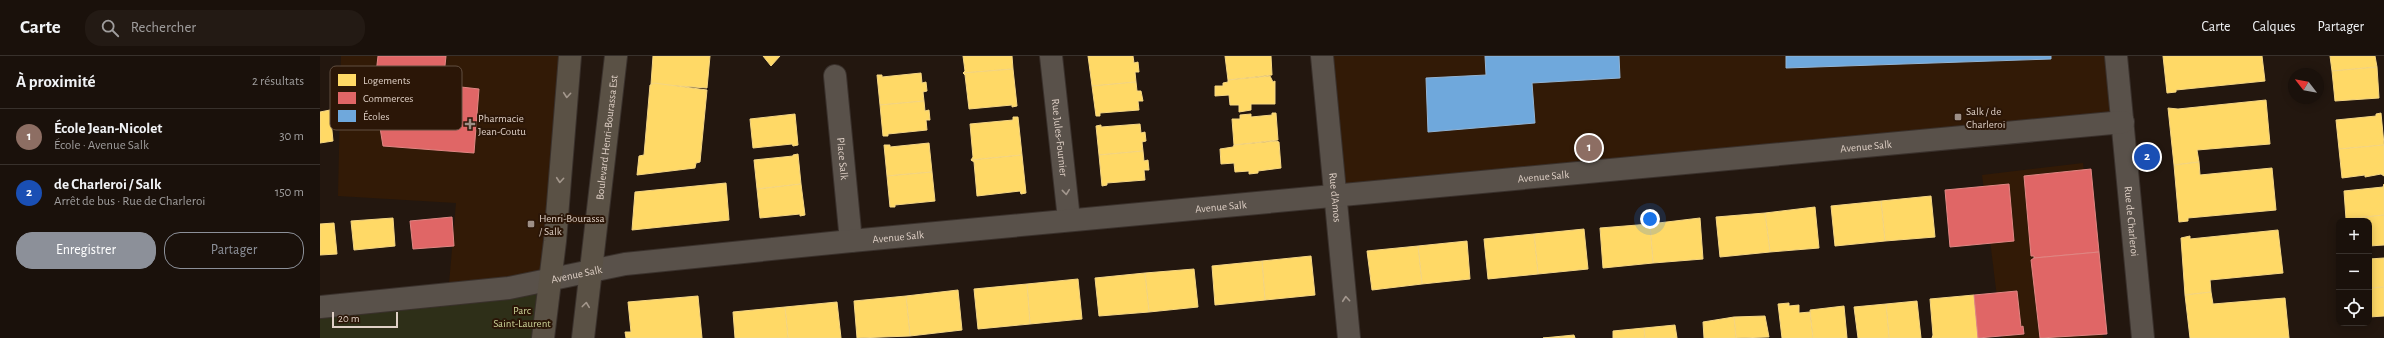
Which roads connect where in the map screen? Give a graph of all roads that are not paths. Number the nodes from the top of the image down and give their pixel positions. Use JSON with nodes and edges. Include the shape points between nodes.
{"nodes":[{"id":1,"x":570,"y":56,"type":"edge"},
{"id":2,"x":616,"y":56,"type":"edge"},
{"id":3,"x":1052,"y":56,"type":"edge"},
{"id":4,"x":1322,"y":56,"type":"edge"},
{"id":5,"x":2116,"y":56,"type":"edge"},
{"id":6,"x":835,"y":76,"type":"dead end"},
{"id":7,"x":2123,"y":122,"type":"junction"},
{"id":8,"x":1337,"y":196,"type":"junction"},
{"id":9,"x":1069,"y":219,"type":"junction"},
{"id":10,"x":851,"y":241,"type":"junction"},
{"id":11,"x":590,"y":272,"type":"junction"},
{"id":12,"x":550,"y":279,"type":"junction"},
{"id":13,"x":320,"y":307,"type":"edge"},
{"id":14,"x":543,"y":338,"type":"edge"},
{"id":15,"x":583,"y":338,"type":"edge"},
{"id":16,"x":1349,"y":338,"type":"edge"},
{"id":17,"x":2143,"y":338,"type":"edge"}],
"edges":[{"from":1,"to":12,"type":"main road","one_way":true},
{"from":2,"to":11,"type":"main road","name":"Boulevard Henri-Bourassa Est"},
{"from":3,"to":9,"type":"street","name":"Rue Jules-Fournier","one_way":true},
{"from":4,"to":8,"type":"street","name":"Rue d'Amos"},
{"from":5,"to":7,"type":"street","name":"Rue de Charleroi"},
{"from":6,"to":10,"type":"street","name":"Place Salk"},
{"from":7,"to":8,"type":"street","name":"Avenue Salk"},
{"from":7,"to":17,"type":"street","name":"Rue de Charleroi"},
{"from":8,"to":9,"type":"street","name":"Avenue Salk"},
{"from":16,"to":8,"type":"street","name":"Rue d'Amos","one_way":true},
{"from":9,"to":10,"type":"street","name":"Avenue Salk"},
{"from":10,"to":11,"type":"street","name":"Avenue Salk","via":[[626,264]]},
{"from":11,"to":12,"type":"street","name":"Avenue Salk"},
{"from":15,"to":11,"type":"main road","name":"Boulevard Henri-Bourassa Est","one_way":true},
{"from":12,"to":13,"type":"street","name":"Avenue Salk","via":[[509,288]]},
{"from":12,"to":14,"type":"main road"}]}
